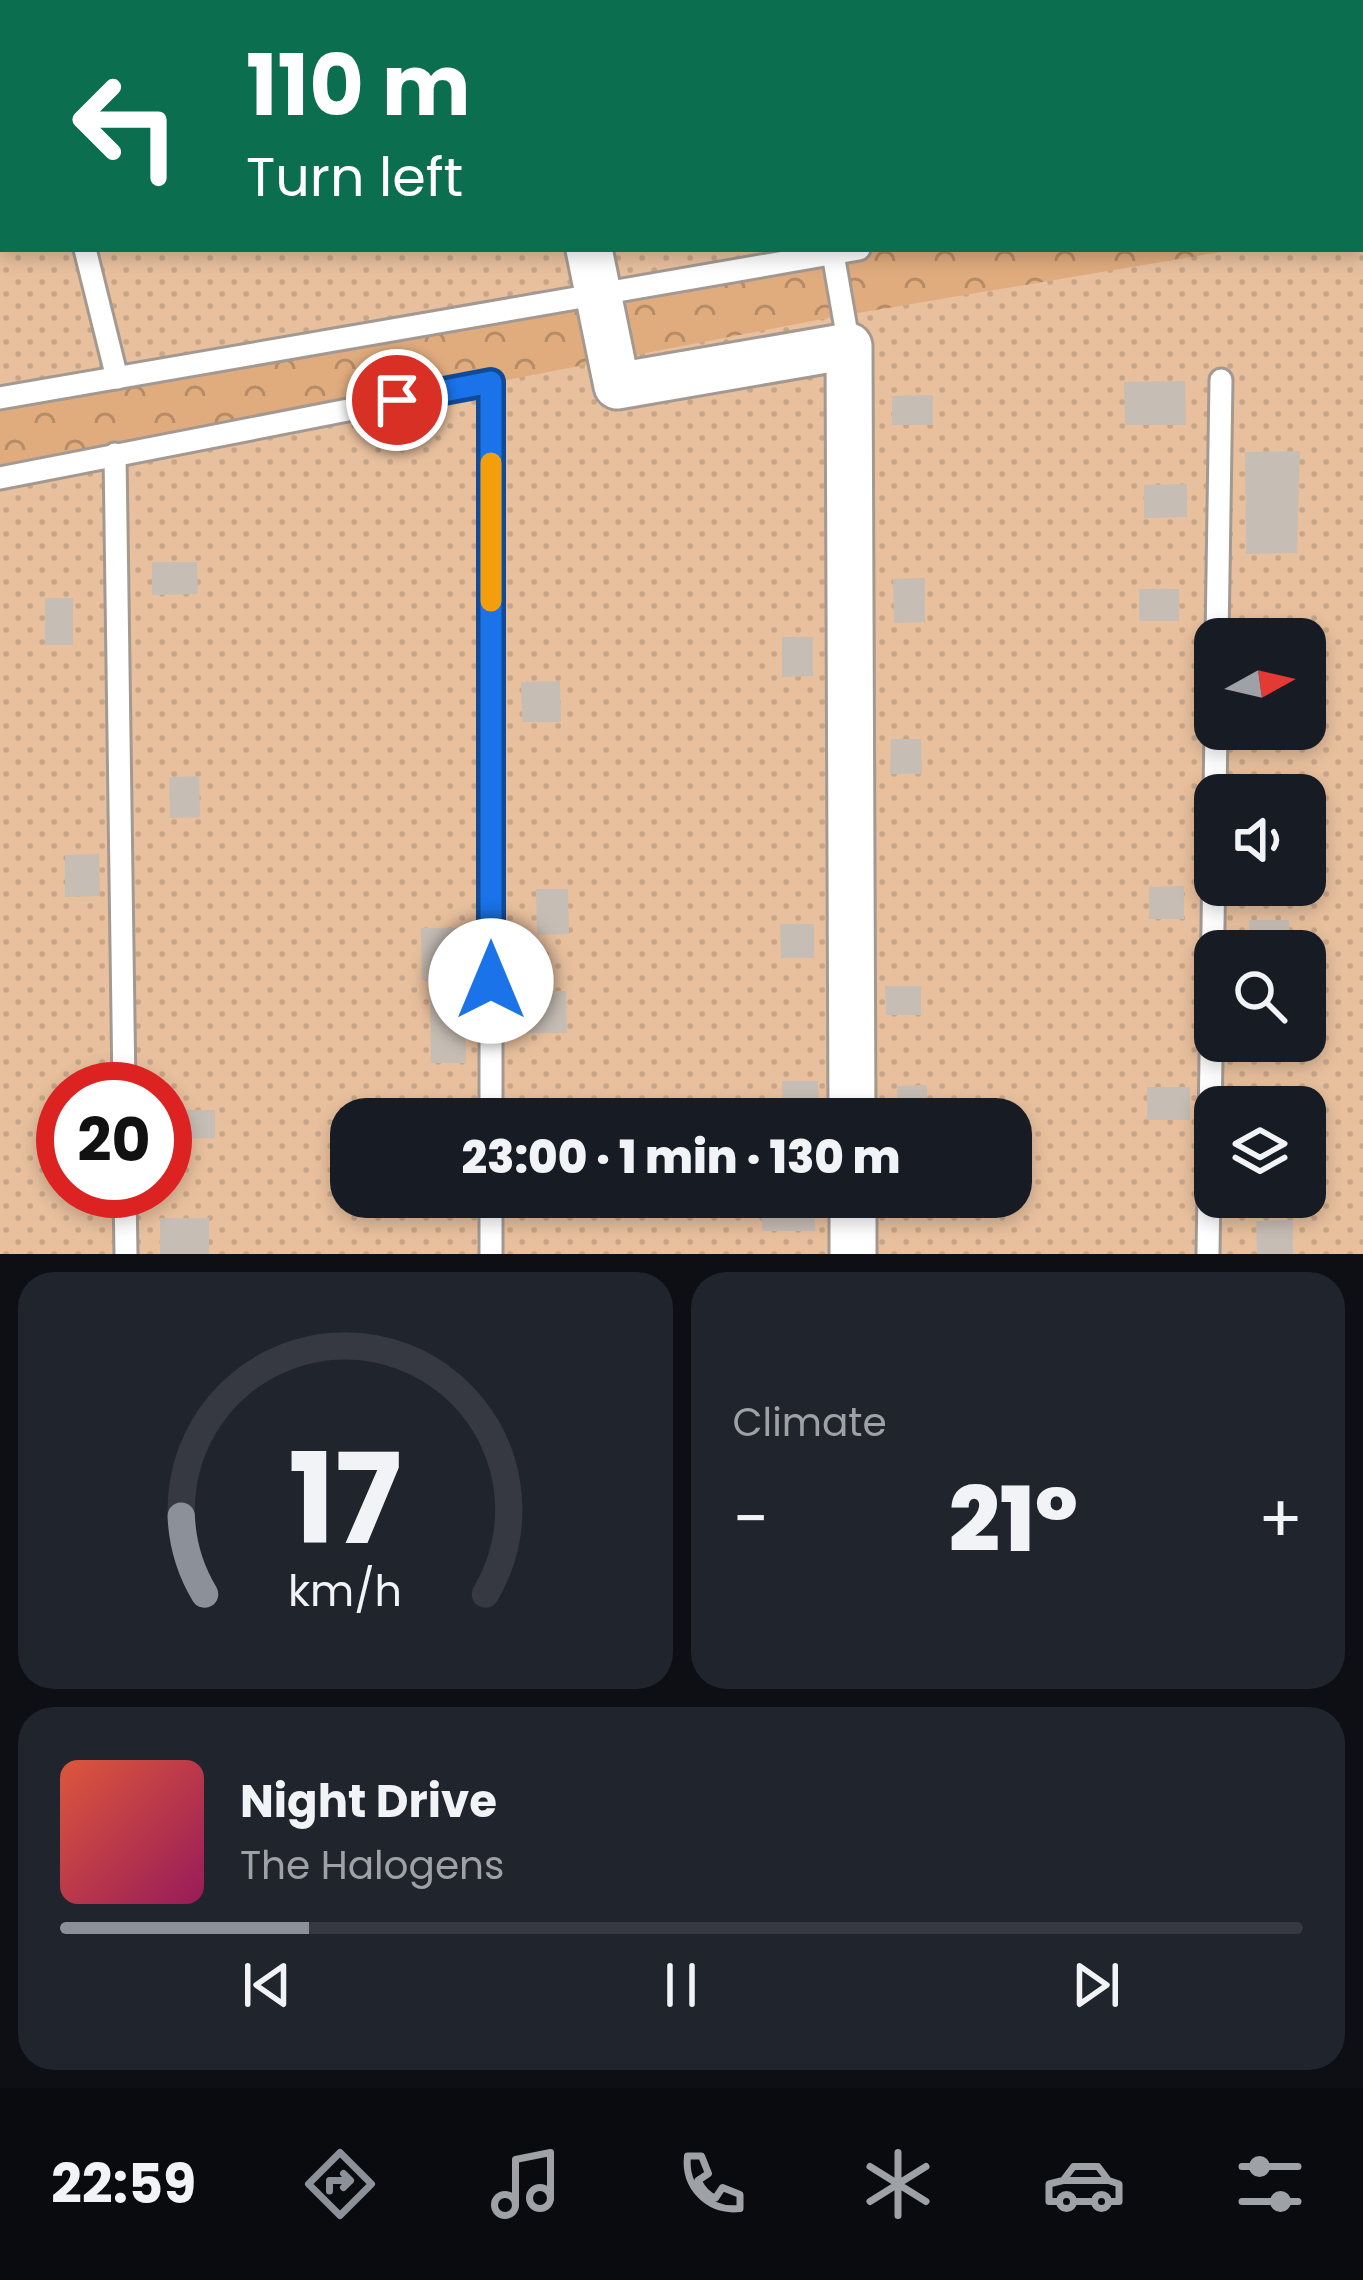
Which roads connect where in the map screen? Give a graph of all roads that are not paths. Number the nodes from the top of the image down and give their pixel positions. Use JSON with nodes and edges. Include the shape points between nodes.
{"nodes":[{"id":1,"x":86,"y":252,"type":"edge"},
{"id":2,"x":590,"y":252,"type":"edge"},
{"id":3,"x":843,"y":252,"type":"edge"},
{"id":4,"x":833,"y":254,"type":"junction"},
{"id":5,"x":601,"y":294,"type":"junction"},
{"id":6,"x":849,"y":346,"type":"junction"},
{"id":7,"x":117,"y":378,"type":"junction"},
{"id":8,"x":1221,"y":380,"type":"dead end"},
{"id":9,"x":0,"y":398,"type":"edge"},
{"id":10,"x":115,"y":454,"type":"junction"},
{"id":11,"x":0,"y":478,"type":"edge"},
{"id":12,"x":1217,"y":618,"type":"edge"},
{"id":13,"x":1216,"y":750,"type":"edge"},
{"id":14,"x":124,"y":1062,"type":"edge"},
{"id":15,"x":491,"y":1098,"type":"edge"},
{"id":16,"x":852,"y":1098,"type":"edge"},
{"id":17,"x":125,"y":1218,"type":"edge"},
{"id":18,"x":491,"y":1218,"type":"edge"},
{"id":19,"x":853,"y":1218,"type":"edge"},
{"id":20,"x":126,"y":1254,"type":"edge"},
{"id":21,"x":491,"y":1254,"type":"edge"},
{"id":22,"x":853,"y":1254,"type":"edge"},
{"id":23,"x":1208,"y":1254,"type":"edge"}],
"edges":[{"from":1,"to":7,"type":"lane"},
{"from":2,"to":5,"type":"street"},
{"from":3,"to":4,"type":"lane"},
{"from":4,"to":5,"type":"lane"},
{"from":4,"to":6,"type":"lane"},
{"from":5,"to":6,"type":"street","via":[[617,386]]},
{"from":5,"to":7,"type":"lane"},
{"from":6,"to":16,"type":"street"},
{"from":7,"to":9,"type":"lane"},
{"from":8,"to":12,"type":"lane"},
{"from":10,"to":11,"type":"lane"},
{"from":10,"to":14,"type":"lane"},
{"from":10,"to":15,"type":"lane","via":[[491,382]]},
{"from":13,"to":23,"type":"lane"},
{"from":17,"to":20,"type":"lane"},
{"from":18,"to":21,"type":"lane"},
{"from":19,"to":22,"type":"street"}]}
